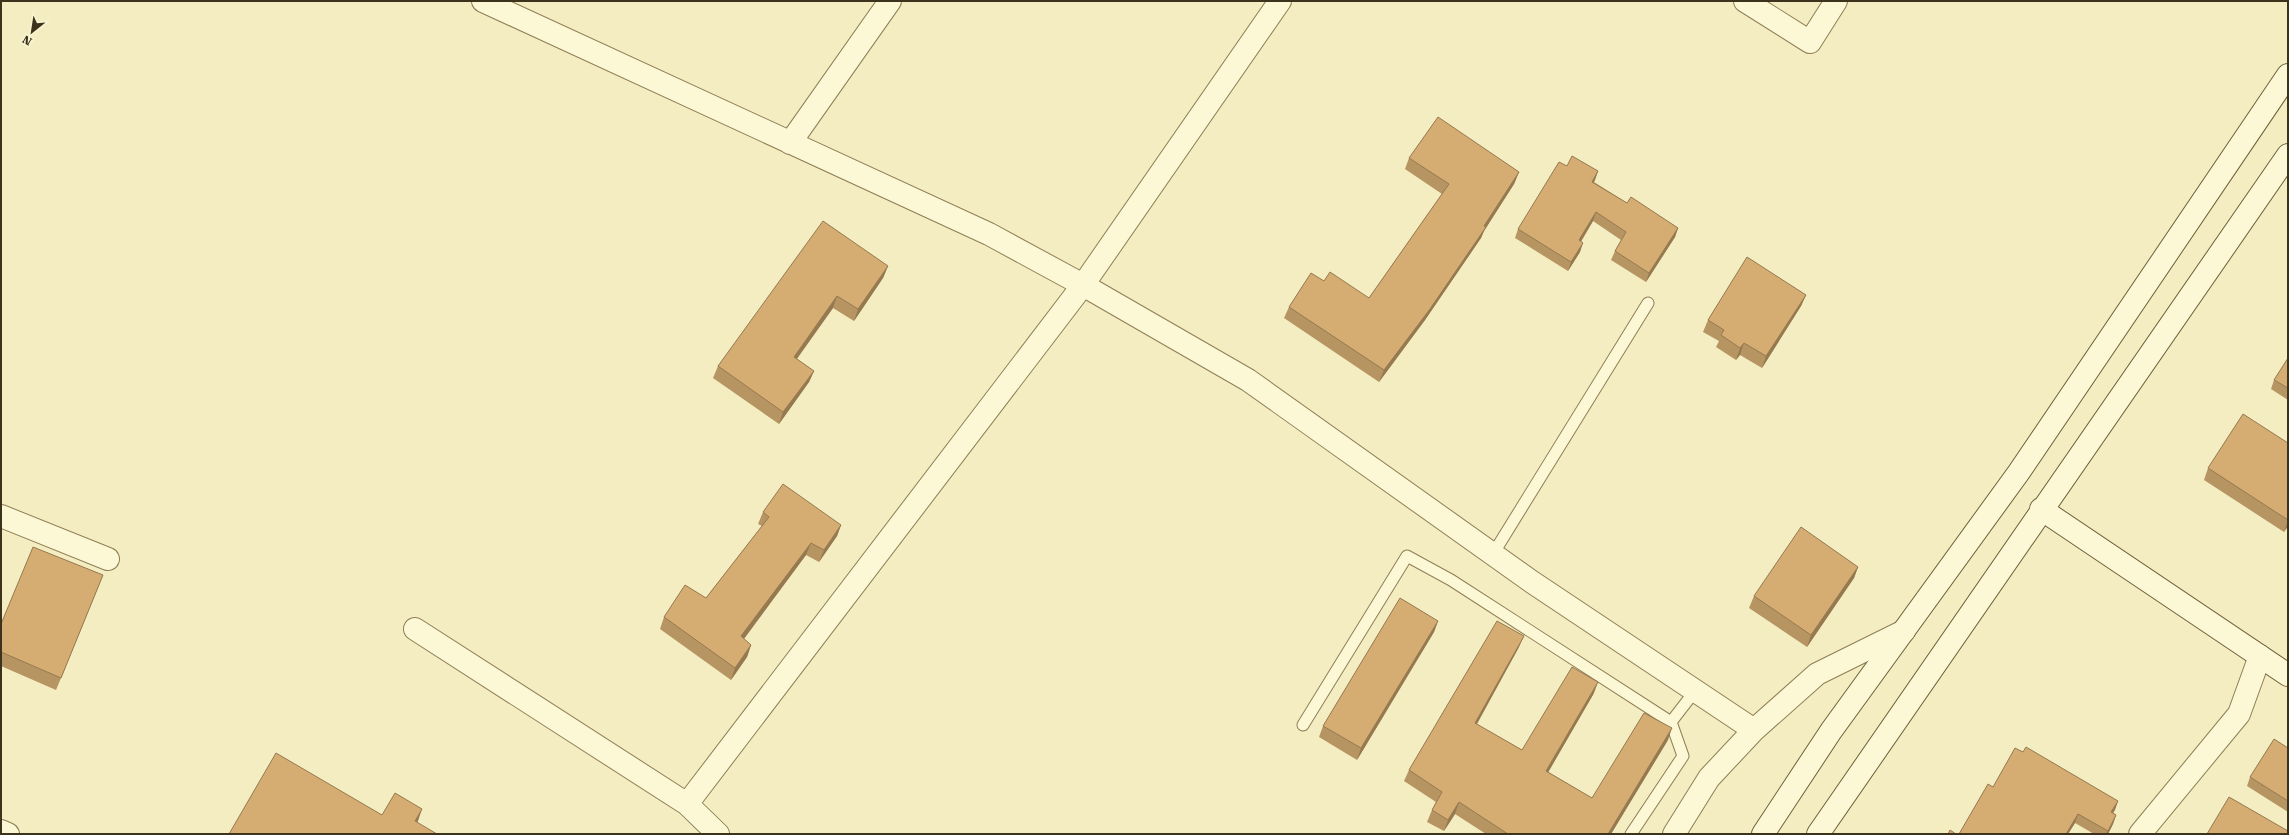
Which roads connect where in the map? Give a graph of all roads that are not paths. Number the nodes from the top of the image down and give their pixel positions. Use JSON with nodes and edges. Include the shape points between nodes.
{"nodes":[{"id":1,"x":483,"y":1,"type":"edge"},
{"id":2,"x":890,"y":1,"type":"edge"},
{"id":3,"x":1280,"y":1,"type":"edge"},
{"id":4,"x":1746,"y":1,"type":"edge"},
{"id":5,"x":1836,"y":1,"type":"edge"},
{"id":6,"x":2288,"y":75,"type":"edge"},
{"id":7,"x":790,"y":143,"type":"junction"},
{"id":8,"x":2288,"y":155,"type":"edge"},
{"id":9,"x":1083,"y":285,"type":"junction"},
{"id":10,"x":1648,"y":303,"type":"dead end"},
{"id":11,"x":2042,"y":509,"type":"junction"},
{"id":12,"x":1,"y":516,"type":"edge"},
{"id":13,"x":1494,"y":554,"type":"junction"},
{"id":14,"x":108,"y":559,"type":"dead end"},
{"id":15,"x":415,"y":629,"type":"dead end"},
{"id":16,"x":1904,"y":631,"type":"junction"},
{"id":17,"x":2260,"y":656,"type":"junction"},
{"id":18,"x":2288,"y":676,"type":"edge"},
{"id":19,"x":1695,"y":691,"type":"junction"},
{"id":20,"x":1671,"y":722,"type":"junction"},
{"id":21,"x":1303,"y":724,"type":"dead end"},
{"id":22,"x":1754,"y":730,"type":"junction"},
{"id":23,"x":687,"y":804,"type":"junction"},
{"id":24,"x":1,"y":831,"type":"edge"},
{"id":25,"x":8,"y":834,"type":"edge"},
{"id":26,"x":718,"y":834,"type":"edge"},
{"id":27,"x":1631,"y":834,"type":"edge"},
{"id":28,"x":1674,"y":834,"type":"edge"},
{"id":29,"x":1763,"y":834,"type":"edge"},
{"id":30,"x":1818,"y":834,"type":"edge"},
{"id":31,"x":2140,"y":834,"type":"edge"}],
"edges":[{"from":1,"to":7,"type":"street"},
{"from":2,"to":7,"type":"street"},
{"from":3,"to":9,"type":"street"},
{"from":4,"to":5,"type":"street","via":[[1810,42]]},
{"from":6,"to":16,"type":"street","via":[[2019,472]]},
{"from":7,"to":9,"type":"street","via":[[989,234]]},
{"from":8,"to":11,"type":"street"},
{"from":9,"to":13,"type":"street","via":[[1248,380]]},
{"from":9,"to":23,"type":"street"},
{"from":10,"to":13,"type":"lane"},
{"from":11,"to":17,"type":"street"},
{"from":11,"to":30,"type":"street"},
{"from":12,"to":14,"type":"street"},
{"from":13,"to":19,"type":"street"},
{"from":15,"to":23,"type":"street"},
{"from":16,"to":22,"type":"street","via":[[1817,674]]},
{"from":16,"to":29,"type":"street","via":[[1831,731]]},
{"from":17,"to":18,"type":"street"},
{"from":17,"to":31,"type":"street","via":[[2239,714]]},
{"from":19,"to":20,"type":"lane"},
{"from":19,"to":22,"type":"street"},
{"from":20,"to":21,"type":"lane","via":[[1451,580],[1408,556]]},
{"from":20,"to":27,"type":"lane","via":[[1683,756]]},
{"from":22,"to":28,"type":"street","via":[[1709,778]]},
{"from":23,"to":26,"type":"street"},
{"from":24,"to":25,"type":"street"}]}
